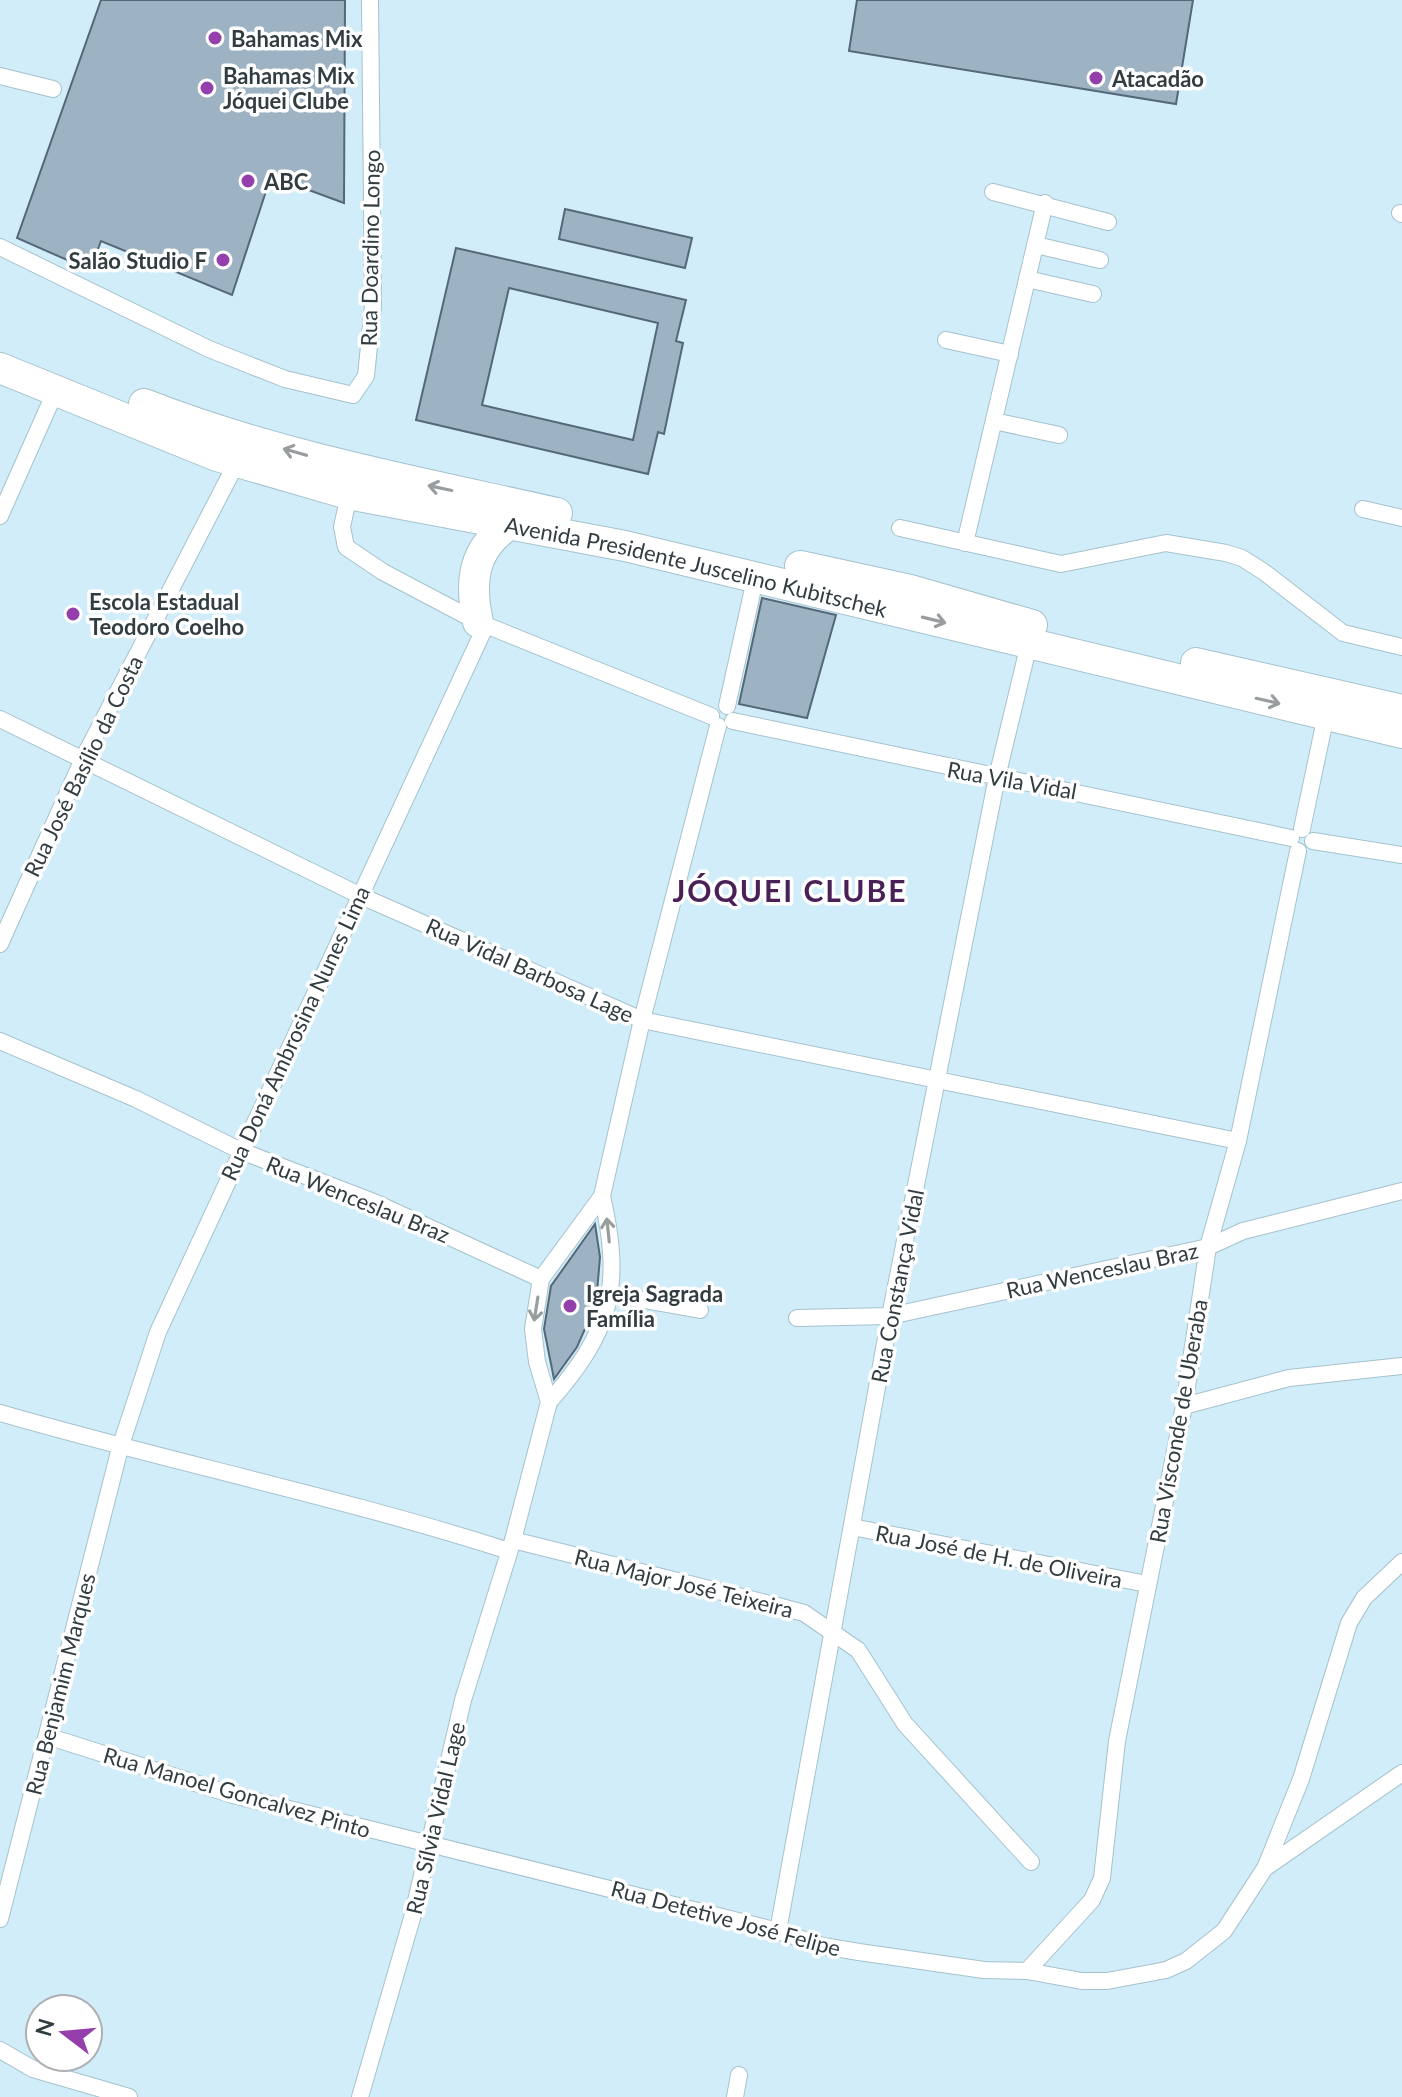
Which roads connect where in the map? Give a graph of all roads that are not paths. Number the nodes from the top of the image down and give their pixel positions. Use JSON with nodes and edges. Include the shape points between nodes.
{"nodes":[{"id":1,"x":370,"y":0,"type":"edge"},
{"id":2,"x":0,"y":76,"type":"edge"},
{"id":3,"x":53,"y":89,"type":"dead end"},
{"id":4,"x":993,"y":192,"type":"dead end"},
{"id":5,"x":1045,"y":203,"type":"junction"},
{"id":6,"x":1108,"y":222,"type":"dead end"},
{"id":7,"x":1036,"y":245,"type":"junction"},
{"id":8,"x":0,"y":247,"type":"edge"},
{"id":9,"x":1100,"y":260,"type":"dead end"},
{"id":10,"x":1027,"y":279,"type":"junction"},
{"id":11,"x":1093,"y":294,"type":"dead end"},
{"id":12,"x":946,"y":340,"type":"dead end"},
{"id":13,"x":0,"y":350,"type":"edge"},
{"id":14,"x":1010,"y":354,"type":"junction"},
{"id":15,"x":0,"y":368,"type":"edge"},
{"id":16,"x":56,"y":390,"type":"junction"},
{"id":17,"x":994,"y":421,"type":"junction"},
{"id":18,"x":1059,"y":435,"type":"dead end"},
{"id":19,"x":237,"y":462,"type":"junction"},
{"id":20,"x":359,"y":484,"type":"junction"},
{"id":21,"x":1363,"y":509,"type":"dead end"},
{"id":22,"x":0,"y":516,"type":"edge"},
{"id":23,"x":1402,"y":518,"type":"edge"},
{"id":24,"x":510,"y":524,"type":"junction"},
{"id":25,"x":900,"y":528,"type":"dead end"},
{"id":26,"x":965,"y":543,"type":"junction"},
{"id":27,"x":756,"y":575,"type":"junction"},
{"id":28,"x":482,"y":623,"type":"junction"},
{"id":29,"x":1029,"y":644,"type":"junction"},
{"id":30,"x":1402,"y":647,"type":"edge"},
{"id":31,"x":1402,"y":710,"type":"edge"},
{"id":32,"x":1326,"y":715,"type":"junction"},
{"id":33,"x":722,"y":717,"type":"junction"},
{"id":34,"x":0,"y":719,"type":"edge"},
{"id":35,"x":1402,"y":733,"type":"edge"},
{"id":36,"x":83,"y":759,"type":"junction"},
{"id":37,"x":997,"y":777,"type":"junction"},
{"id":38,"x":1301,"y":840,"type":"junction"},
{"id":39,"x":1402,"y":855,"type":"edge"},
{"id":40,"x":359,"y":895,"type":"junction"},
{"id":41,"x":0,"y":944,"type":"edge"},
{"id":42,"x":642,"y":1020,"type":"junction"},
{"id":43,"x":0,"y":1041,"type":"edge"},
{"id":44,"x":938,"y":1077,"type":"junction"},
{"id":45,"x":1238,"y":1141,"type":"junction"},
{"id":46,"x":241,"y":1151,"type":"junction"},
{"id":47,"x":1402,"y":1191,"type":"edge"},
{"id":48,"x":602,"y":1196,"type":"junction"},
{"id":49,"x":1208,"y":1247,"type":"junction"},
{"id":50,"x":541,"y":1279,"type":"junction"},
{"id":51,"x":611,"y":1294,"type":"junction"},
{"id":52,"x":700,"y":1310,"type":"dead end"},
{"id":53,"x":890,"y":1316,"type":"junction"},
{"id":54,"x":797,"y":1318,"type":"dead end"},
{"id":55,"x":1402,"y":1366,"type":"edge"},
{"id":56,"x":549,"y":1402,"type":"junction"},
{"id":57,"x":1184,"y":1406,"type":"junction"},
{"id":58,"x":0,"y":1413,"type":"edge"},
{"id":59,"x":120,"y":1448,"type":"junction"},
{"id":60,"x":852,"y":1527,"type":"junction"},
{"id":61,"x":511,"y":1546,"type":"junction"},
{"id":62,"x":1402,"y":1562,"type":"edge"},
{"id":63,"x":1147,"y":1584,"type":"junction"},
{"id":64,"x":831,"y":1629,"type":"junction"},
{"id":65,"x":47,"y":1736,"type":"junction"},
{"id":66,"x":1402,"y":1773,"type":"edge"},
{"id":67,"x":429,"y":1845,"type":"junction"},
{"id":68,"x":1031,"y":1862,"type":"dead end"},
{"id":69,"x":1265,"y":1868,"type":"junction"},
{"id":70,"x":0,"y":1919,"type":"edge"},
{"id":71,"x":778,"y":1931,"type":"junction"},
{"id":72,"x":1027,"y":1971,"type":"junction"},
{"id":73,"x":0,"y":2050,"type":"edge"},
{"id":74,"x":739,"y":2075,"type":"dead end"},
{"id":75,"x":129,"y":2097,"type":"edge"},
{"id":76,"x":360,"y":2097,"type":"edge"},
{"id":77,"x":735,"y":2097,"type":"edge"}],
"edges":[{"from":1,"to":8,"type":"street","name":"Rua Doardino Longo","via":[[373,306],[366,376],[353,395],[285,379],[209,349]]},
{"from":2,"to":3,"type":"street"},
{"from":4,"to":5,"type":"street"},
{"from":5,"to":6,"type":"street"},
{"from":5,"to":7,"type":"street"},
{"from":7,"to":9,"type":"street"},
{"from":7,"to":10,"type":"street"},
{"from":10,"to":11,"type":"street"},
{"from":10,"to":14,"type":"street"},
{"from":12,"to":14,"type":"street"},
{"from":20,"to":13,"type":"highway","name":"Avenida Presidente Juscelino Kubitschek","one_way":true,"via":[[334,463],[180,418]]},
{"from":14,"to":17,"type":"street"},
{"from":15,"to":16,"type":"highway","name":"Avenida Presidente Juscelino Kubitschek"},
{"from":16,"to":19,"type":"highway","name":"Avenida Presidente Juscelino Kubitschek"},
{"from":16,"to":22,"type":"street"},
{"from":17,"to":18,"type":"street"},
{"from":17,"to":26,"type":"street"},
{"from":19,"to":20,"type":"highway","name":"Avenida Presidente Juscelino Kubitschek"},
{"from":19,"to":36,"type":"street","name":"Rua José Basílio da Costa"},
{"from":20,"to":24,"type":"highway","name":"Avenida Presidente Juscelino Kubitschek"},
{"from":20,"to":28,"type":"street","name":"Rua Vila Vidal","via":[[342,527],[346,547]]},
{"from":31,"to":20,"type":"highway","name":"Avenida Presidente Juscelino Kubitschek","one_way":true,"via":[[1035,626],[910,590]]},
{"from":21,"to":23,"type":"street"},
{"from":24,"to":27,"type":"highway","name":"Avenida Presidente Juscelino Kubitschek"},
{"from":24,"to":28,"type":"highway","via":[[495,534],[479,557],[472,584]]},
{"from":25,"to":26,"type":"street"},
{"from":26,"to":30,"type":"street","via":[[1061,564],[1166,543],[1226,553],[1264,572],[1343,633]]},
{"from":27,"to":29,"type":"highway","name":"Avenida Presidente Juscelino Kubitschek","one_way":true},
{"from":27,"to":33,"type":"street"},
{"from":28,"to":33,"type":"street","name":"Rua Vila Vidal"},
{"from":28,"to":40,"type":"street","name":"Rua Doná Ambrosina Nunes Lima"},
{"from":29,"to":32,"type":"highway","name":"Avenida Presidente Juscelino Kubitschek","one_way":true},
{"from":29,"to":37,"type":"street","name":"Rua Constança Vidal"},
{"from":32,"to":35,"type":"highway","name":"Avenida Presidente Juscelino Kubitschek"},
{"from":32,"to":38,"type":"street","name":"Rua Visconde de Uberaba"},
{"from":33,"to":37,"type":"street","name":"Rua Vila Vidal"},
{"from":33,"to":42,"type":"street"},
{"from":34,"to":36,"type":"street","name":"Rua Vidal Barbosa Lage"},
{"from":36,"to":40,"type":"street","name":"Rua Vidal Barbosa Lage"},
{"from":36,"to":41,"type":"street","name":"Rua José Basílio da Costa"},
{"from":37,"to":38,"type":"street","name":"Rua Vila Vidal"},
{"from":37,"to":44,"type":"street","name":"Rua Constança Vidal"},
{"from":38,"to":39,"type":"street","name":"Rua Vila Vidal"},
{"from":38,"to":45,"type":"street","name":"Rua Visconde de Uberaba"},
{"from":40,"to":42,"type":"street","name":"Rua Vidal Barbosa Lage"},
{"from":40,"to":46,"type":"street","name":"Rua Doná Ambrosina Nunes Lima"},
{"from":42,"to":44,"type":"street","name":"Rua Vidal Barbosa Lage"},
{"from":42,"to":48,"type":"street"},
{"from":43,"to":46,"type":"street","name":"Rua Wenceslau Braz"},
{"from":44,"to":45,"type":"street","name":"Rua Vidal Barbosa Lage"},
{"from":44,"to":53,"type":"street","name":"Rua Constança Vidal"},
{"from":45,"to":49,"type":"street","name":"Rua Visconde de Uberaba"},
{"from":46,"to":50,"type":"street","name":"Rua Wenceslau Braz","via":[[376,1203]]},
{"from":46,"to":59,"type":"street","name":"Rua Doná Ambrosina Nunes Lima","via":[[158,1332]]},
{"from":47,"to":49,"type":"street","name":"Rua Wenceslau Braz","via":[[1243,1231]]},
{"from":48,"to":50,"type":"street"},
{"from":51,"to":48,"type":"street","one_way":true},
{"from":49,"to":53,"type":"street","name":"Rua Wenceslau Braz"},
{"from":49,"to":57,"type":"street","name":"Rua Visconde de Uberaba"},
{"from":50,"to":56,"type":"street","one_way":true,"via":[[533,1329]]},
{"from":51,"to":52,"type":"street"},
{"from":51,"to":56,"type":"street","via":[[588,1355]]},
{"from":53,"to":54,"type":"street","name":"Rua Wenceslau Braz"},
{"from":53,"to":60,"type":"street","name":"Rua Constança Vidal"},
{"from":55,"to":57,"type":"street","via":[[1289,1378]]},
{"from":56,"to":61,"type":"street","name":"Rua Sílvia Vidal Lage"},
{"from":57,"to":63,"type":"street","name":"Rua Visconde de Uberaba"},
{"from":58,"to":59,"type":"street","name":"Rua Major José Teixeira"},
{"from":59,"to":61,"type":"street","name":"Rua Major José Teixeira"},
{"from":59,"to":65,"type":"street","name":"Rua Benjamim Marques"},
{"from":60,"to":63,"type":"street","name":"Rua José de H. de Oliveira"},
{"from":60,"to":64,"type":"street","name":"Rua Constança Vidal"},
{"from":61,"to":64,"type":"street","name":"Rua Major José Teixeira","via":[[778,1606]]},
{"from":61,"to":67,"type":"street","name":"Rua Sílvia Vidal Lage","via":[[463,1700]]},
{"from":62,"to":69,"type":"street","via":[[1364,1598],[1349,1623],[1301,1779]]},
{"from":63,"to":72,"type":"street","name":"Rua Visconde de Uberaba","via":[[1117,1741],[1099,1890]]},
{"from":64,"to":68,"type":"street","name":"Rua Major José Teixeira","via":[[858,1650],[905,1724]]},
{"from":64,"to":71,"type":"street","name":"Rua Constança Vidal"},
{"from":65,"to":67,"type":"street","name":"Rua Manoel Goncalvez Pinto","via":[[233,1795]]},
{"from":65,"to":70,"type":"street","name":"Rua Benjamim Marques"},
{"from":66,"to":69,"type":"street"},
{"from":67,"to":71,"type":"street","name":"Rua Detetive José Felipe"},
{"from":67,"to":76,"type":"street","name":"Rua Sílvia Vidal Lage"},
{"from":69,"to":72,"type":"street","name":"Rua Detetive José Felipe","via":[[1224,1931],[1166,1970],[1095,1981]]},
{"from":71,"to":72,"type":"street","name":"Rua Detetive José Felipe","via":[[859,1952]]},
{"from":73,"to":75,"type":"street","via":[[33,2069]]},
{"from":74,"to":77,"type":"street"}]}
